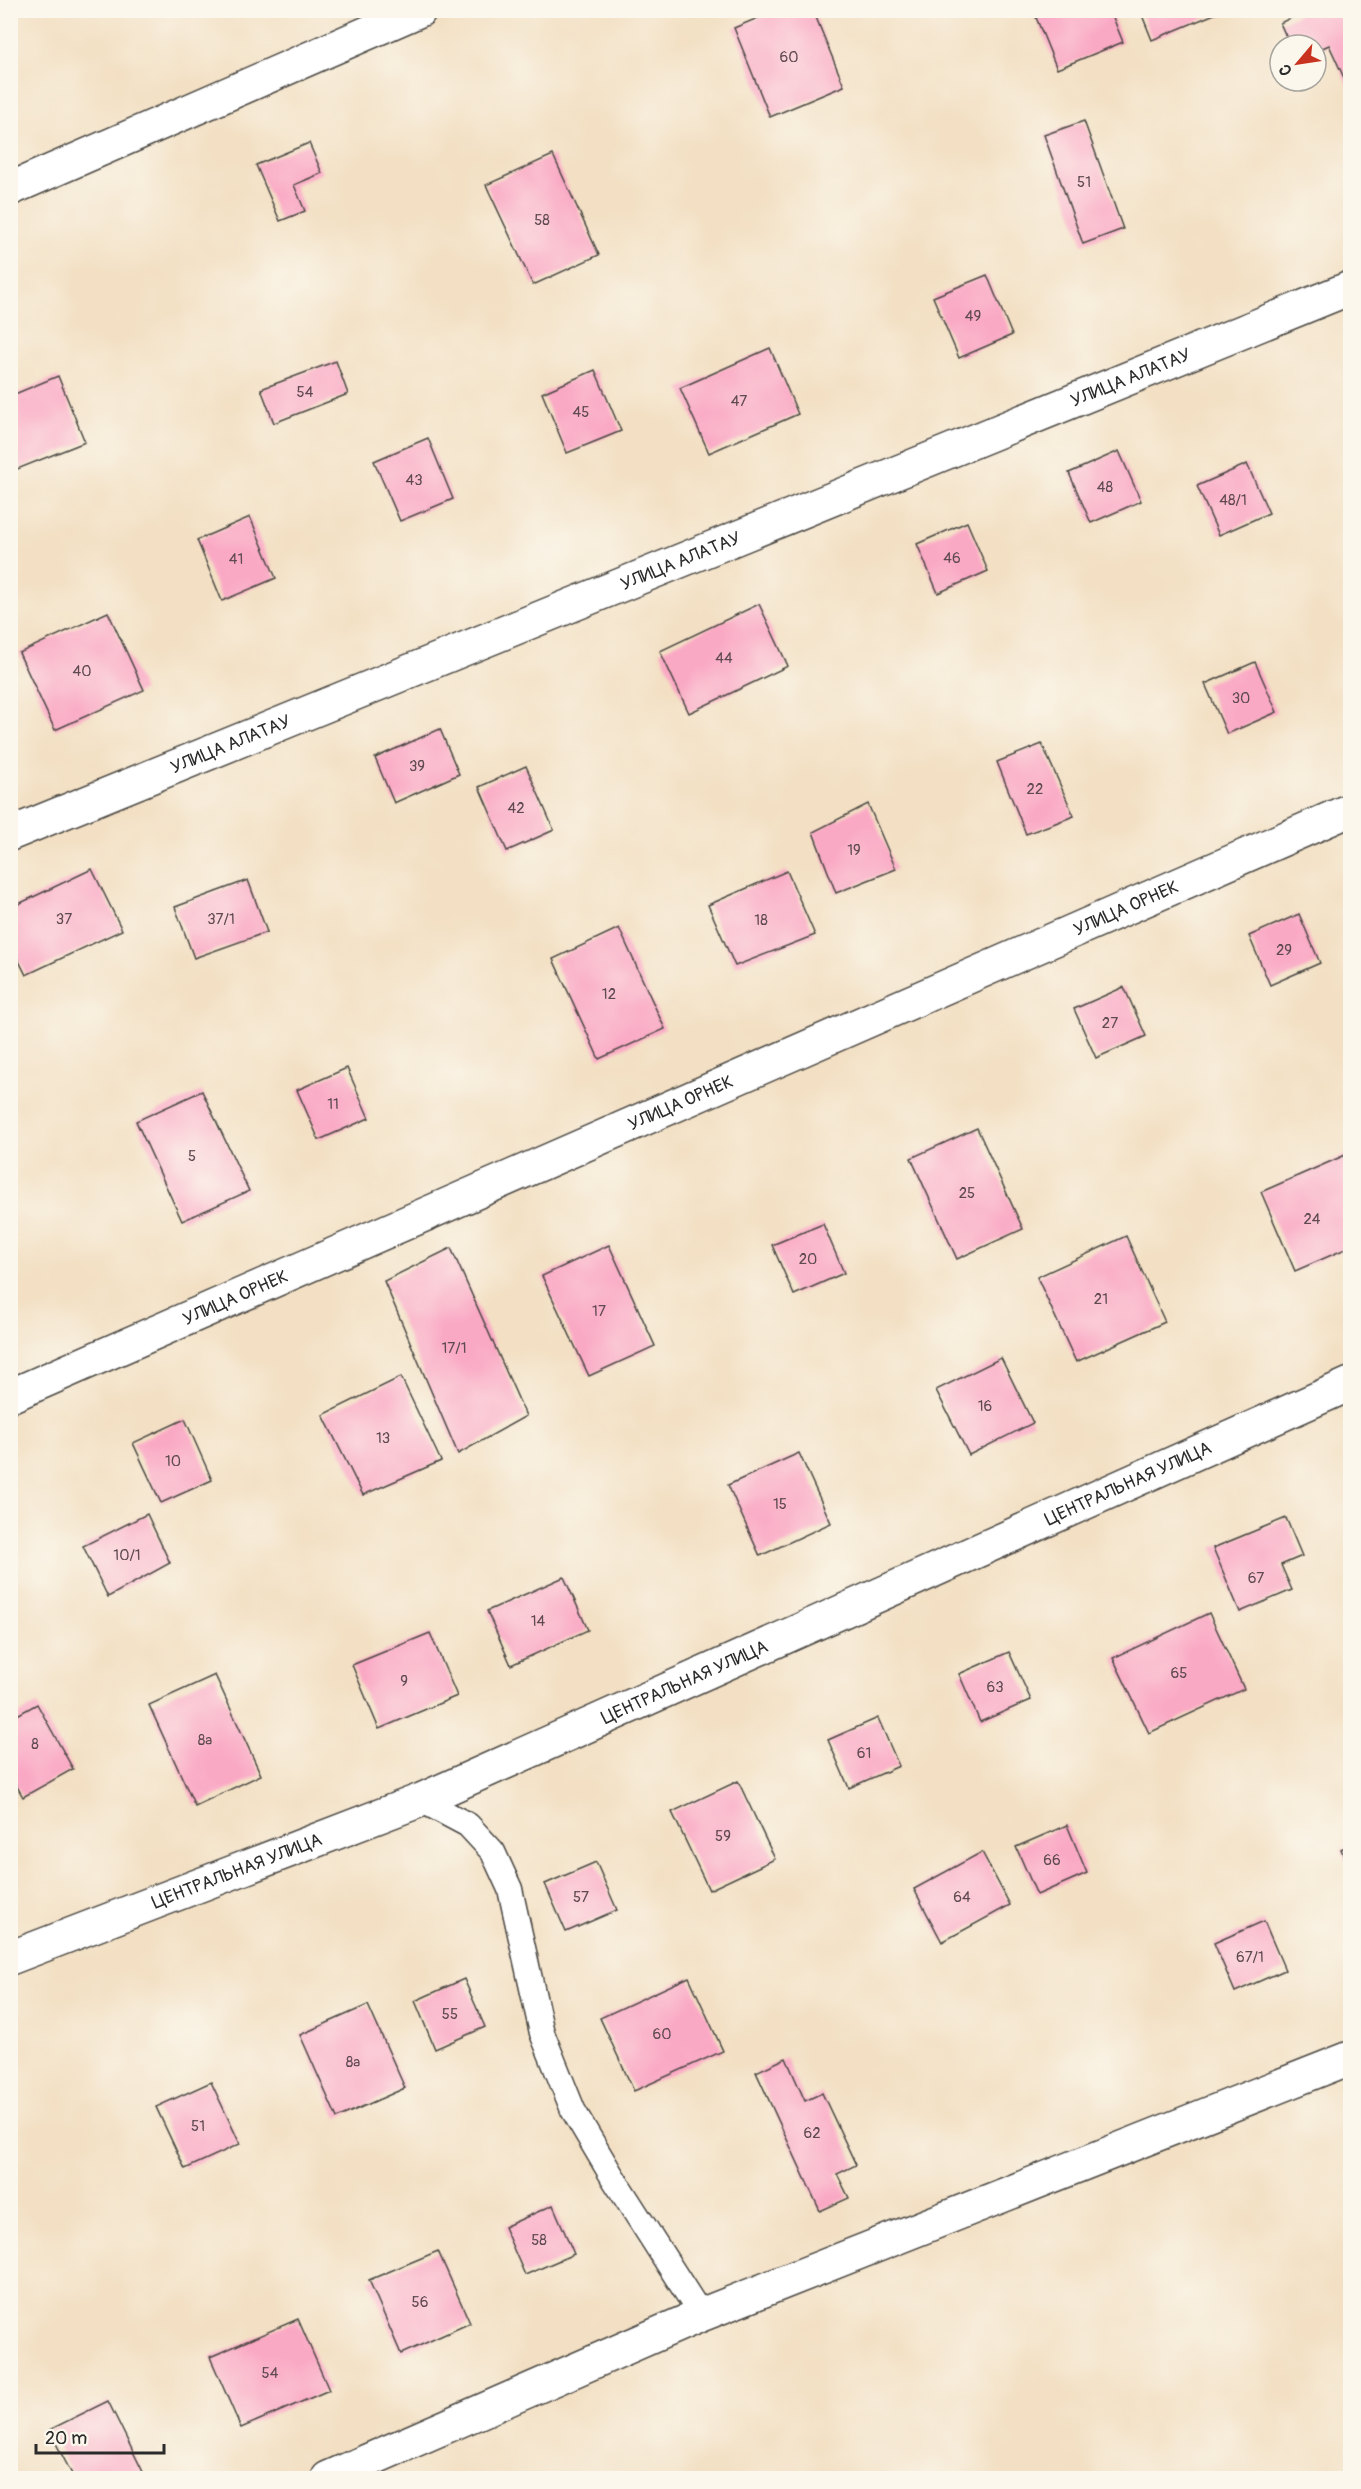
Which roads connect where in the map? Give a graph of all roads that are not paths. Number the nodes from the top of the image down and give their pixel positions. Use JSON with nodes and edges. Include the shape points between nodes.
{"nodes":[{"id":1,"x":420,"y":10,"type":"edge"},
{"id":2,"x":10,"y":189,"type":"edge"},
{"id":3,"x":1350,"y":288,"type":"edge"},
{"id":4,"x":1350,"y":810,"type":"edge"},
{"id":5,"x":10,"y":834,"type":"edge"},
{"id":6,"x":1350,"y":1384,"type":"edge"},
{"id":7,"x":10,"y":1396,"type":"edge"},
{"id":8,"x":421,"y":1800,"type":"junction"},
{"id":9,"x":10,"y":1958,"type":"edge"},
{"id":10,"x":1350,"y":2058,"type":"edge"},
{"id":11,"x":701,"y":2315,"type":"junction"},
{"id":12,"x":328,"y":2478,"type":"edge"}],
"edges":[{"from":1,"to":2,"type":"street"},
{"from":3,"to":5,"type":"street","name":"УЛИЦА АЛАТАУ"},
{"from":4,"to":7,"type":"street","name":"УЛИЦА ОРНЕК"},
{"from":6,"to":8,"type":"street","name":"ЦЕНТРАЛЬНАЯ УЛИЦА"},
{"from":8,"to":9,"type":"street","name":"ЦЕНТРАЛЬНАЯ УЛИЦА"},
{"from":8,"to":11,"type":"lane","via":[[468,1825],[493,1852],[510,1889],[542,2033],[573,2110]]},
{"from":10,"to":11,"type":"street"},
{"from":11,"to":12,"type":"street"}]}
